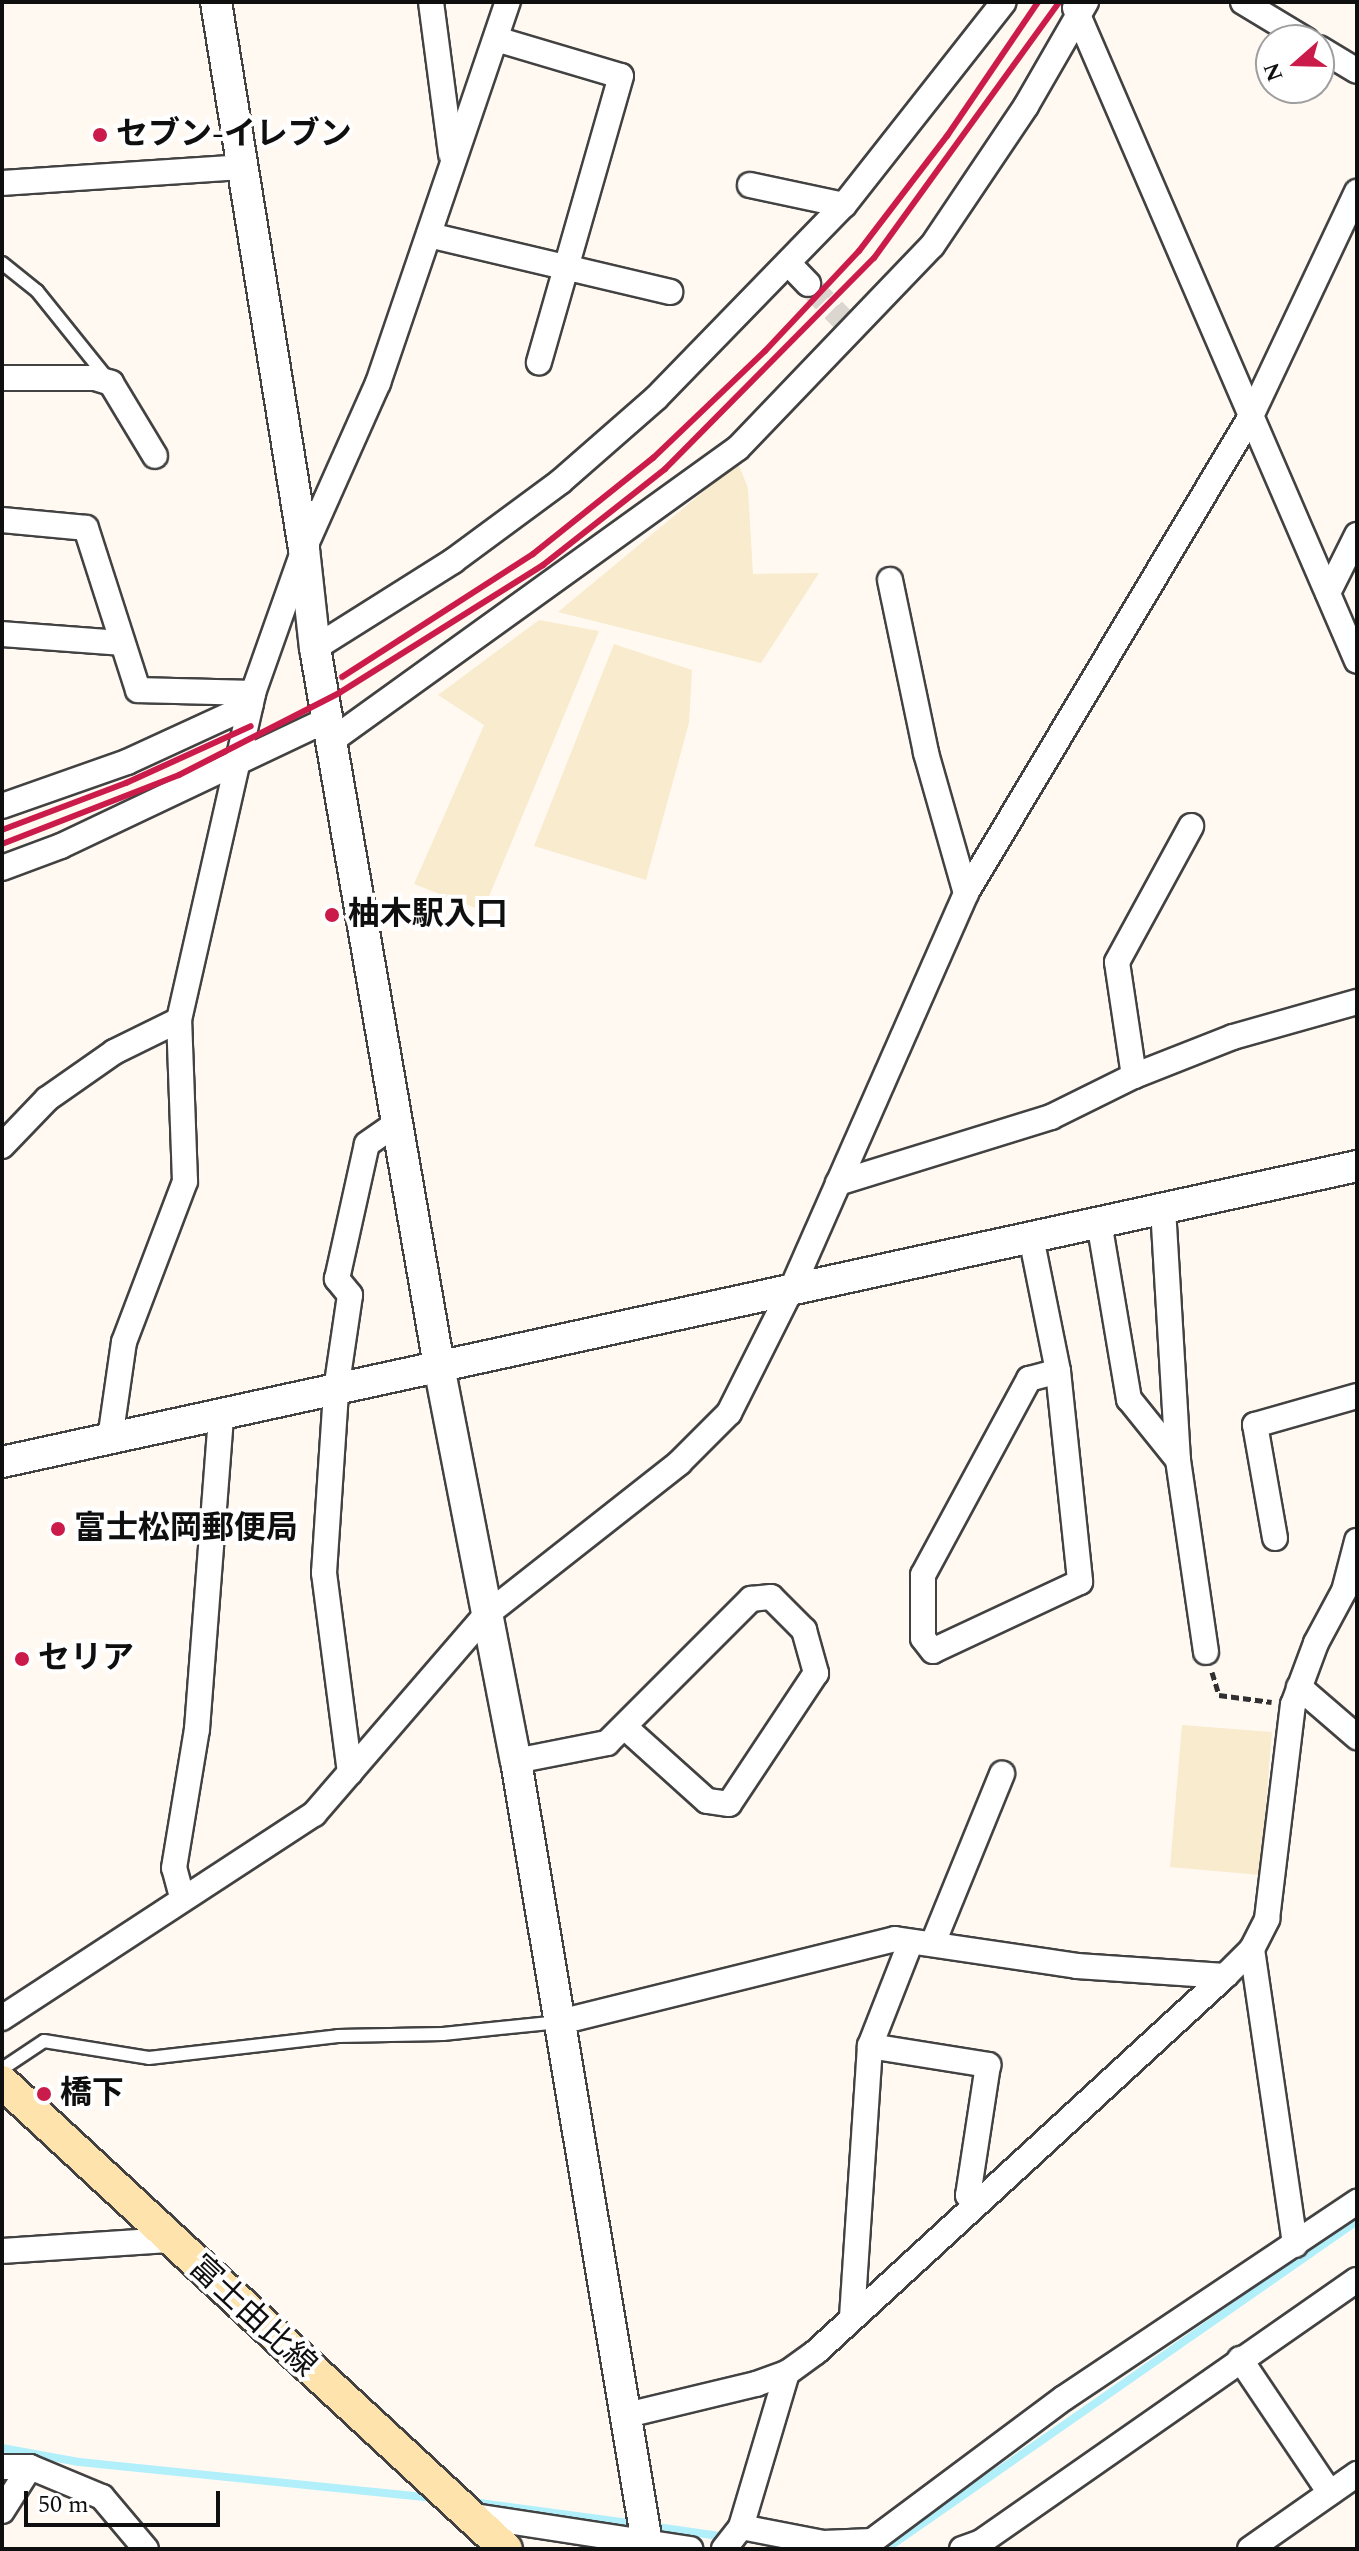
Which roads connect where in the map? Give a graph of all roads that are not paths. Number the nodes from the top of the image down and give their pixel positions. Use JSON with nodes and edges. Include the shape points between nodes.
{"nodes":[{"id":1,"x":216,"y":2,"type":"edge"},
{"id":2,"x":431,"y":2,"type":"edge"},
{"id":3,"x":508,"y":2,"type":"edge"},
{"id":4,"x":1004,"y":2,"type":"edge"},
{"id":5,"x":1243,"y":2,"type":"edge"},
{"id":6,"x":1079,"y":7,"type":"edge"},
{"id":7,"x":1279,"y":24,"type":"edge"},
{"id":8,"x":496,"y":39,"type":"junction"},
{"id":9,"x":1335,"y":58,"type":"edge"},
{"id":10,"x":1357,"y":71,"type":"edge"},
{"id":11,"x":451,"y":157,"type":"junction"},
{"id":12,"x":244,"y":167,"type":"junction"},
{"id":13,"x":2,"y":183,"type":"edge"},
{"id":14,"x":750,"y":185,"type":"dead end"},
{"id":15,"x":1357,"y":192,"type":"edge"},
{"id":16,"x":844,"y":205,"type":"junction"},
{"id":17,"x":429,"y":235,"type":"junction"},
{"id":18,"x":2,"y":263,"type":"edge"},
{"id":19,"x":788,"y":263,"type":"junction"},
{"id":20,"x":565,"y":264,"type":"junction"},
{"id":21,"x":808,"y":284,"type":"tunnel mouth"},
{"id":22,"x":670,"y":292,"type":"dead end"},
{"id":23,"x":539,"y":362,"type":"dead end"},
{"id":24,"x":2,"y":378,"type":"edge"},
{"id":25,"x":111,"y":383,"type":"junction"},
{"id":26,"x":1251,"y":416,"type":"junction"},
{"id":27,"x":155,"y":456,"type":"dead end"},
{"id":28,"x":2,"y":520,"type":"edge"},
{"id":29,"x":1357,"y":535,"type":"edge"},
{"id":30,"x":304,"y":549,"type":"junction"},
{"id":31,"x":890,"y":580,"type":"dead end"},
{"id":32,"x":1328,"y":593,"type":"junction"},
{"id":33,"x":2,"y":634,"type":"edge"},
{"id":34,"x":122,"y":643,"type":"junction"},
{"id":35,"x":315,"y":648,"type":"junction"},
{"id":36,"x":1357,"y":661,"type":"edge"},
{"id":37,"x":252,"y":699,"type":"junction"},
{"id":38,"x":329,"y":730,"type":"junction"},
{"id":39,"x":234,"y":763,"type":"junction"},
{"id":40,"x":2,"y":806,"type":"edge"},
{"id":41,"x":1191,"y":826,"type":"dead end"},
{"id":42,"x":2,"y":868,"type":"edge"},
{"id":43,"x":966,"y":893,"type":"junction"},
{"id":44,"x":1357,"y":1002,"type":"edge"},
{"id":45,"x":179,"y":1020,"type":"junction"},
{"id":46,"x":1134,"y":1076,"type":"junction"},
{"id":47,"x":398,"y":1122,"type":"junction"},
{"id":48,"x":2,"y":1146,"type":"edge"},
{"id":49,"x":1357,"y":1166,"type":"edge"},
{"id":50,"x":838,"y":1183,"type":"junction"},
{"id":51,"x":1163,"y":1208,"type":"junction"},
{"id":52,"x":1099,"y":1222,"type":"junction"},
{"id":53,"x":1031,"y":1237,"type":"junction"},
{"id":54,"x":792,"y":1288,"type":"junction"},
{"id":55,"x":439,"y":1366,"type":"junction"},
{"id":56,"x":1058,"y":1371,"type":"junction"},
{"id":57,"x":336,"y":1390,"type":"junction"},
{"id":58,"x":1357,"y":1396,"type":"edge"},
{"id":59,"x":221,"y":1414,"type":"junction"},
{"id":60,"x":110,"y":1439,"type":"junction"},
{"id":61,"x":1178,"y":1460,"type":"junction"},
{"id":62,"x":2,"y":1462,"type":"edge"},
{"id":63,"x":1275,"y":1538,"type":"dead end"},
{"id":64,"x":1357,"y":1541,"type":"edge"},
{"id":65,"x":1350,"y":1594,"type":"edge"},
{"id":66,"x":486,"y":1615,"type":"junction"},
{"id":67,"x":1206,"y":1652,"type":"road end"},
{"id":68,"x":1296,"y":1696,"type":"junction"},
{"id":69,"x":626,"y":1728,"type":"junction"},
{"id":70,"x":1357,"y":1737,"type":"edge"},
{"id":71,"x":516,"y":1761,"type":"junction"},
{"id":72,"x":350,"y":1773,"type":"junction"},
{"id":73,"x":1002,"y":1774,"type":"dead end"},
{"id":74,"x":182,"y":1897,"type":"junction"},
{"id":75,"x":921,"y":1943,"type":"junction"},
{"id":76,"x":1252,"y":1949,"type":"junction"},
{"id":77,"x":1225,"y":1976,"type":"junction"},
{"id":78,"x":2,"y":2018,"type":"edge"},
{"id":79,"x":560,"y":2022,"type":"junction"},
{"id":80,"x":870,"y":2046,"type":"junction"},
{"id":81,"x":2,"y":2069,"type":"edge"},
{"id":82,"x":2,"y":2082,"type":"edge"},
{"id":83,"x":1357,"y":2202,"type":"edge"},
{"id":84,"x":976,"y":2203,"type":"junction"},
{"id":85,"x":168,"y":2240,"type":"junction"},
{"id":86,"x":1295,"y":2245,"type":"junction"},
{"id":87,"x":2,"y":2251,"type":"edge"},
{"id":88,"x":1354,"y":2289,"type":"edge"},
{"id":89,"x":852,"y":2317,"type":"junction"},
{"id":90,"x":1240,"y":2359,"type":"junction"},
{"id":91,"x":787,"y":2373,"type":"junction"},
{"id":92,"x":627,"y":2415,"type":"junction"},
{"id":93,"x":2,"y":2467,"type":"edge"},
{"id":94,"x":30,"y":2467,"type":"junction"},
{"id":95,"x":1357,"y":2474,"type":"edge"},
{"id":96,"x":1330,"y":2493,"type":"junction"},
{"id":97,"x":2,"y":2511,"type":"edge"},
{"id":98,"x":468,"y":2515,"type":"junction"},
{"id":99,"x":741,"y":2527,"type":"junction"},
{"id":100,"x":647,"y":2543,"type":"edge"},
{"id":101,"x":146,"y":2549,"type":"edge"},
{"id":102,"x":506,"y":2549,"type":"edge"},
{"id":103,"x":690,"y":2549,"type":"edge"},
{"id":104,"x":724,"y":2549,"type":"edge"},
{"id":105,"x":962,"y":2549,"type":"edge"},
{"id":106,"x":1250,"y":2549,"type":"edge"}],
"edges":[{"from":1,"to":12,"type":"street"},
{"from":2,"to":11,"type":"street"},
{"from":3,"to":8,"type":"street"},
{"from":4,"to":16,"type":"street"},
{"from":5,"to":7,"type":"street"},
{"from":6,"to":26,"type":"street"},
{"from":6,"to":38,"type":"street","via":[[1026,106],[932,246],[738,448]]},
{"from":8,"to":11,"type":"street"},
{"from":8,"to":20,"type":"street","via":[[621,76]]},
{"from":9,"to":10,"type":"street"},
{"from":11,"to":17,"type":"street"},
{"from":12,"to":13,"type":"street"},
{"from":12,"to":30,"type":"street"},
{"from":14,"to":16,"type":"street"},
{"from":15,"to":26,"type":"street"},
{"from":16,"to":19,"type":"street"},
{"from":17,"to":20,"type":"street"},
{"from":17,"to":30,"type":"street","via":[[378,383]]},
{"from":18,"to":25,"type":"lane","via":[[37,291]]},
{"from":19,"to":21,"type":"street"},
{"from":19,"to":35,"type":"street","via":[[656,398],[560,482],[453,561]]},
{"from":20,"to":22,"type":"street"},
{"from":20,"to":23,"type":"street"},
{"from":24,"to":25,"type":"street","via":[[95,378]]},
{"from":25,"to":27,"type":"street"},
{"from":26,"to":32,"type":"street"},
{"from":26,"to":43,"type":"street"},
{"from":28,"to":34,"type":"street","via":[[86,528]]},
{"from":29,"to":32,"type":"street"},
{"from":30,"to":35,"type":"street"},
{"from":30,"to":37,"type":"street"},
{"from":31,"to":43,"type":"street","via":[[926,753]]},
{"from":32,"to":36,"type":"street"},
{"from":33,"to":34,"type":"street"},
{"from":34,"to":37,"type":"street","via":[[138,690]]},
{"from":35,"to":38,"type":"street"},
{"from":37,"to":39,"type":"street"},
{"from":37,"to":40,"type":"street","via":[[127,762]]},
{"from":38,"to":39,"type":"street"},
{"from":38,"to":47,"type":"street"},
{"from":39,"to":42,"type":"street","via":[[61,846]]},
{"from":39,"to":45,"type":"street"},
{"from":41,"to":46,"type":"street","via":[[1117,962]]},
{"from":43,"to":50,"type":"street"},
{"from":44,"to":46,"type":"street","via":[[1233,1037]]},
{"from":45,"to":48,"type":"street","via":[[114,1052],[70,1083]]},
{"from":45,"to":60,"type":"street","via":[[185,1181],[124,1342]]},
{"from":46,"to":50,"type":"street","via":[[1051,1117]]},
{"from":47,"to":55,"type":"street"},
{"from":47,"to":57,"type":"street","via":[[367,1144],[337,1279],[350,1295]]},
{"from":49,"to":51,"type":"street"},
{"from":50,"to":54,"type":"street"},
{"from":51,"to":52,"type":"street"},
{"from":51,"to":61,"type":"street"},
{"from":52,"to":53,"type":"street"},
{"from":52,"to":61,"type":"street","via":[[1129,1399]]},
{"from":53,"to":54,"type":"street"},
{"from":53,"to":56,"type":"street"},
{"from":54,"to":55,"type":"street"},
{"from":54,"to":66,"type":"street","via":[[729,1413],[679,1463]]},
{"from":55,"to":57,"type":"street"},
{"from":55,"to":66,"type":"street"},
{"from":56,"to":56,"type":"street","via":[[1080,1582],[933,1651],[923,1638],[923,1575],[1029,1379]]},
{"from":57,"to":59,"type":"street"},
{"from":57,"to":72,"type":"street","via":[[324,1573]]},
{"from":58,"to":63,"type":"street","via":[[1255,1425]]},
{"from":59,"to":60,"type":"street"},
{"from":59,"to":74,"type":"street","via":[[197,1729],[174,1868]]},
{"from":60,"to":62,"type":"street"},
{"from":61,"to":67,"type":"street"},
{"from":64,"to":65,"type":"street"},
{"from":65,"to":68,"type":"street"},
{"from":66,"to":71,"type":"street"},
{"from":66,"to":72,"type":"street"},
{"from":68,"to":70,"type":"street"},
{"from":68,"to":76,"type":"street","via":[[1267,1919]]},
{"from":69,"to":69,"type":"street","via":[[751,1599],[771,1597],[804,1630],[816,1673],[729,1804],[707,1801]]},
{"from":69,"to":71,"type":"street","via":[[607,1743]]},
{"from":71,"to":79,"type":"street"},
{"from":72,"to":74,"type":"street","via":[[314,1814]]},
{"from":73,"to":75,"type":"street"},
{"from":74,"to":78,"type":"street"},
{"from":75,"to":77,"type":"street","via":[[1077,1966]]},
{"from":75,"to":79,"type":"street","via":[[895,1939]]},
{"from":75,"to":80,"type":"street"},
{"from":76,"to":77,"type":"street"},
{"from":76,"to":86,"type":"street"},
{"from":77,"to":84,"type":"street"},
{"from":79,"to":81,"type":"lane","via":[[443,2034],[338,2036],[149,2058],[44,2041]]},
{"from":79,"to":92,"type":"street"},
{"from":80,"to":84,"type":"street","via":[[988,2065],[968,2195]]},
{"from":80,"to":89,"type":"street"},
{"from":82,"to":85,"type":"main road","name":"富士由比線"},
{"from":83,"to":86,"type":"street"},
{"from":84,"to":89,"type":"street"},
{"from":85,"to":87,"type":"street"},
{"from":85,"to":98,"type":"main road","name":"富士由比線"},
{"from":86,"to":99,"type":"street","via":[[1064,2398],[872,2541],[823,2543]]},
{"from":88,"to":90,"type":"street"},
{"from":89,"to":91,"type":"street"},
{"from":90,"to":96,"type":"street"},
{"from":90,"to":105,"type":"street","via":[[981,2542]]},
{"from":91,"to":92,"type":"street"},
{"from":91,"to":99,"type":"street"},
{"from":92,"to":100,"type":"street"},
{"from":93,"to":94,"type":"street"},
{"from":94,"to":97,"type":"street"},
{"from":94,"to":101,"type":"street","via":[[102,2497]]},
{"from":95,"to":96,"type":"street"},
{"from":96,"to":106,"type":"street"},
{"from":98,"to":100,"type":"street"},
{"from":98,"to":102,"type":"main road","name":"富士由比線"},
{"from":99,"to":104,"type":"street"},
{"from":100,"to":103,"type":"street"}]}
